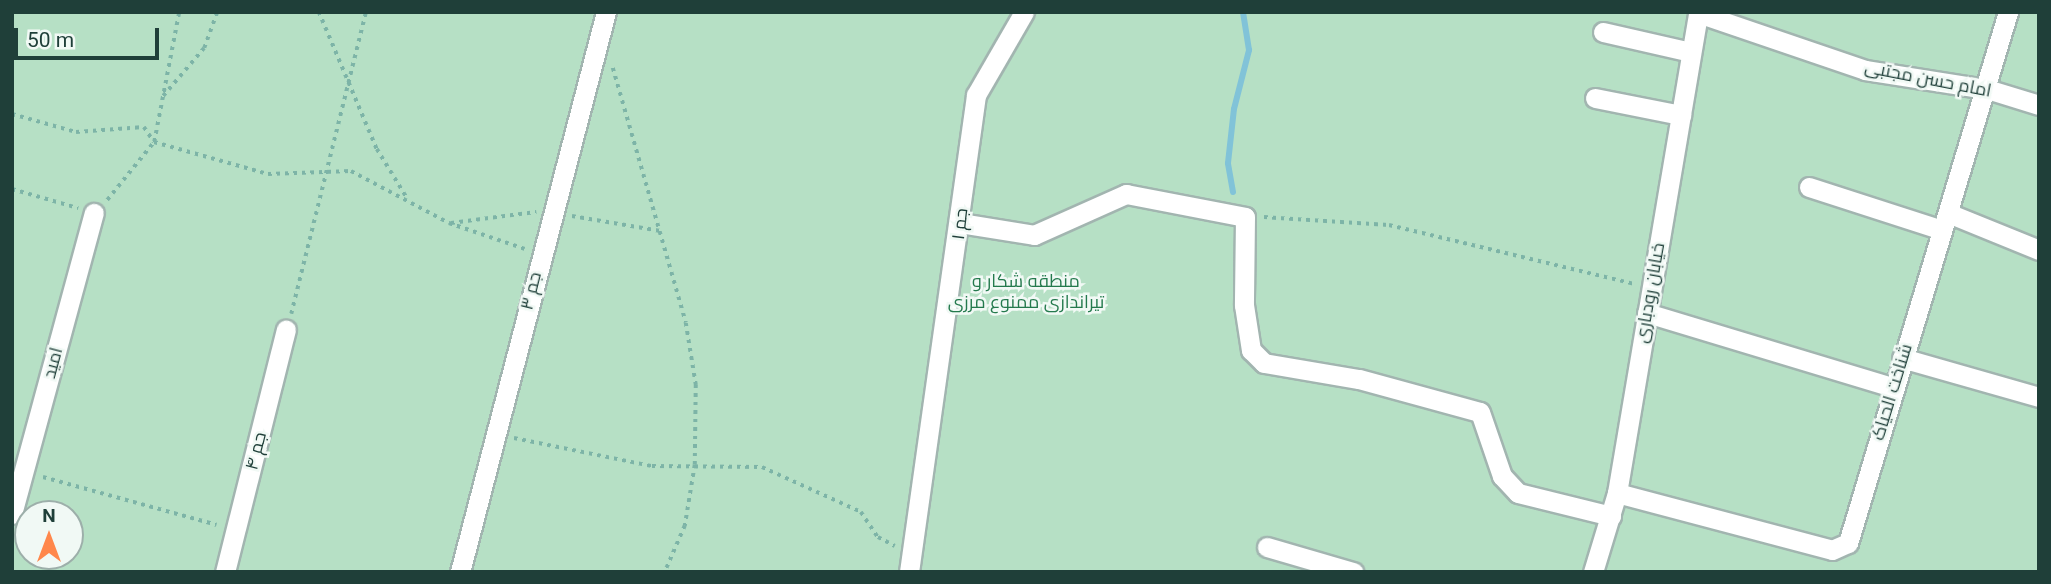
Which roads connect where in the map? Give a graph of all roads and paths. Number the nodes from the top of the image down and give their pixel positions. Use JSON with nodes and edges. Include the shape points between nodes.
{"nodes":[{"id":1,"x":179,"y":12,"type":"edge"},
{"id":2,"x":217,"y":12,"type":"edge"},
{"id":3,"x":319,"y":12,"type":"edge"},
{"id":4,"x":366,"y":12,"type":"edge"},
{"id":5,"x":1024,"y":12,"type":"edge"},
{"id":6,"x":2008,"y":12,"type":"edge"},
{"id":7,"x":1698,"y":13,"type":"edge"},
{"id":8,"x":604,"y":21,"type":"edge"},
{"id":9,"x":1603,"y":32,"type":"dead end"},
{"id":10,"x":1691,"y":52,"type":"junction"},
{"id":11,"x":349,"y":75,"type":"junction"},
{"id":12,"x":1987,"y":89,"type":"junction"},
{"id":13,"x":162,"y":98,"type":"junction"},
{"id":14,"x":1595,"y":98,"type":"dead end"},
{"id":15,"x":2039,"y":105,"type":"edge"},
{"id":16,"x":12,"y":114,"type":"edge"},
{"id":17,"x":1681,"y":115,"type":"junction"},
{"id":18,"x":154,"y":142,"type":"junction"},
{"id":19,"x":323,"y":170,"type":"junction"},
{"id":20,"x":1809,"y":187,"type":"dead end"},
{"id":21,"x":12,"y":189,"type":"edge"},
{"id":22,"x":409,"y":199,"type":"junction"},
{"id":23,"x":94,"y":213,"type":"junction"},
{"id":24,"x":1245,"y":217,"type":"junction"},
{"id":25,"x":1945,"y":222,"type":"junction"},
{"id":26,"x":960,"y":223,"type":"junction"},
{"id":27,"x":2039,"y":250,"type":"edge"},
{"id":28,"x":540,"y":255,"type":"junction"},
{"id":29,"x":1651,"y":288,"type":"junction"},
{"id":30,"x":1647,"y":313,"type":"junction"},
{"id":31,"x":286,"y":330,"type":"joint"},
{"id":32,"x":1902,"y":358,"type":"junction"},
{"id":33,"x":1892,"y":387,"type":"junction"},
{"id":34,"x":2039,"y":397,"type":"edge"},
{"id":35,"x":495,"y":433,"type":"junction"},
{"id":36,"x":695,"y":464,"type":"junction"},
{"id":37,"x":24,"y":472,"type":"junction"},
{"id":38,"x":1617,"y":493,"type":"junction"},
{"id":39,"x":12,"y":514,"type":"edge"},
{"id":40,"x":1611,"y":516,"type":"junction"},
{"id":41,"x":236,"y":530,"type":"junction"},
{"id":42,"x":1267,"y":547,"type":"dead end"},
{"id":43,"x":910,"y":564,"type":"edge"},
{"id":44,"x":226,"y":572,"type":"edge"},
{"id":45,"x":460,"y":572,"type":"edge"},
{"id":46,"x":665,"y":572,"type":"edge"},
{"id":47,"x":1353,"y":572,"type":"edge"},
{"id":48,"x":1593,"y":572,"type":"edge"}],
"edges":[{"from":1,"to":13,"type":"path"},
{"from":2,"to":13,"type":"path","via":[[204,48]]},
{"from":3,"to":11,"type":"path","via":[[321,28]]},
{"from":4,"to":11,"type":"path"},
{"from":5,"to":26,"type":"street","name":"جم ۱","via":[[976,95]]},
{"from":6,"to":12,"type":"street","name":"شناخت الحیاک"},
{"from":7,"to":10,"type":"street","name":"خیابان رودباری"},
{"from":7,"to":12,"type":"street","name":"امام حسن مجتبی","via":[[1865,70]]},
{"from":8,"to":28,"type":"street","name":"جم ۳"},
{"from":8,"to":36,"type":"path","via":[[686,323],[696,385]]},
{"from":9,"to":10,"type":"street"},
{"from":10,"to":17,"type":"street","name":"خیابان رودباری"},
{"from":11,"to":19,"type":"path"},
{"from":11,"to":22,"type":"path","via":[[377,149]]},
{"from":12,"to":15,"type":"street","name":"امام حسن مجتبی"},
{"from":12,"to":25,"type":"street","name":"شناخت الحیاک"},
{"from":13,"to":18,"type":"path"},
{"from":14,"to":17,"type":"street"},
{"from":16,"to":18,"type":"path","via":[[76,132],[144,127]]},
{"from":17,"to":29,"type":"street","name":"خیابان رودباری"},
{"from":18,"to":19,"type":"path","via":[[268,174]]},
{"from":18,"to":23,"type":"path"},
{"from":19,"to":22,"type":"path","via":[[351,171]]},
{"from":19,"to":31,"type":"path","via":[[309,254]]},
{"from":20,"to":25,"type":"street"},
{"from":21,"to":23,"type":"path"},
{"from":22,"to":28,"type":"path","via":[[449,223]]},
{"from":23,"to":37,"type":"street","name":"امید"},
{"from":24,"to":26,"type":"street","via":[[1126,194],[1034,234]]},
{"from":24,"to":29,"type":"path","via":[[1333,216],[1389,225]]},
{"from":24,"to":40,"type":"street","via":[[1244,305],[1251,350],[1264,363],[1359,379],[1480,412],[1502,477],[1518,493]]},
{"from":25,"to":27,"type":"street"},
{"from":25,"to":32,"type":"street","name":"شناخت الحیاک"},
{"from":26,"to":43,"type":"street","name":"جم ۱"},
{"from":28,"to":35,"type":"street","name":"جم ۳"},
{"from":29,"to":30,"type":"street","name":"خیابان رودباری"},
{"from":30,"to":33,"type":"street"},
{"from":30,"to":38,"type":"street","name":"خیابان رودباری"},
{"from":31,"to":41,"type":"street","name":"جم ۴"},
{"from":32,"to":33,"type":"street","name":"شناخت الحیاک"},
{"from":32,"to":34,"type":"street"},
{"from":33,"to":38,"type":"street","name":"شناخت الحیاک","via":[[1848,543],[1832,550]]},
{"from":35,"to":36,"type":"path","via":[[580,456]]},
{"from":35,"to":45,"type":"street","name":"جم ۳"},
{"from":36,"to":43,"type":"path","via":[[762,467],[861,512],[878,537]]},
{"from":36,"to":46,"type":"path","via":[[685,526]]},
{"from":37,"to":39,"type":"street","name":"امید"},
{"from":37,"to":41,"type":"path"},
{"from":38,"to":40,"type":"street","name":"خیابان رودباری"},
{"from":40,"to":48,"type":"street","name":"خیابان رودباری"},
{"from":41,"to":44,"type":"street","name":"جم ۴"},
{"from":42,"to":47,"type":"street"}]}
